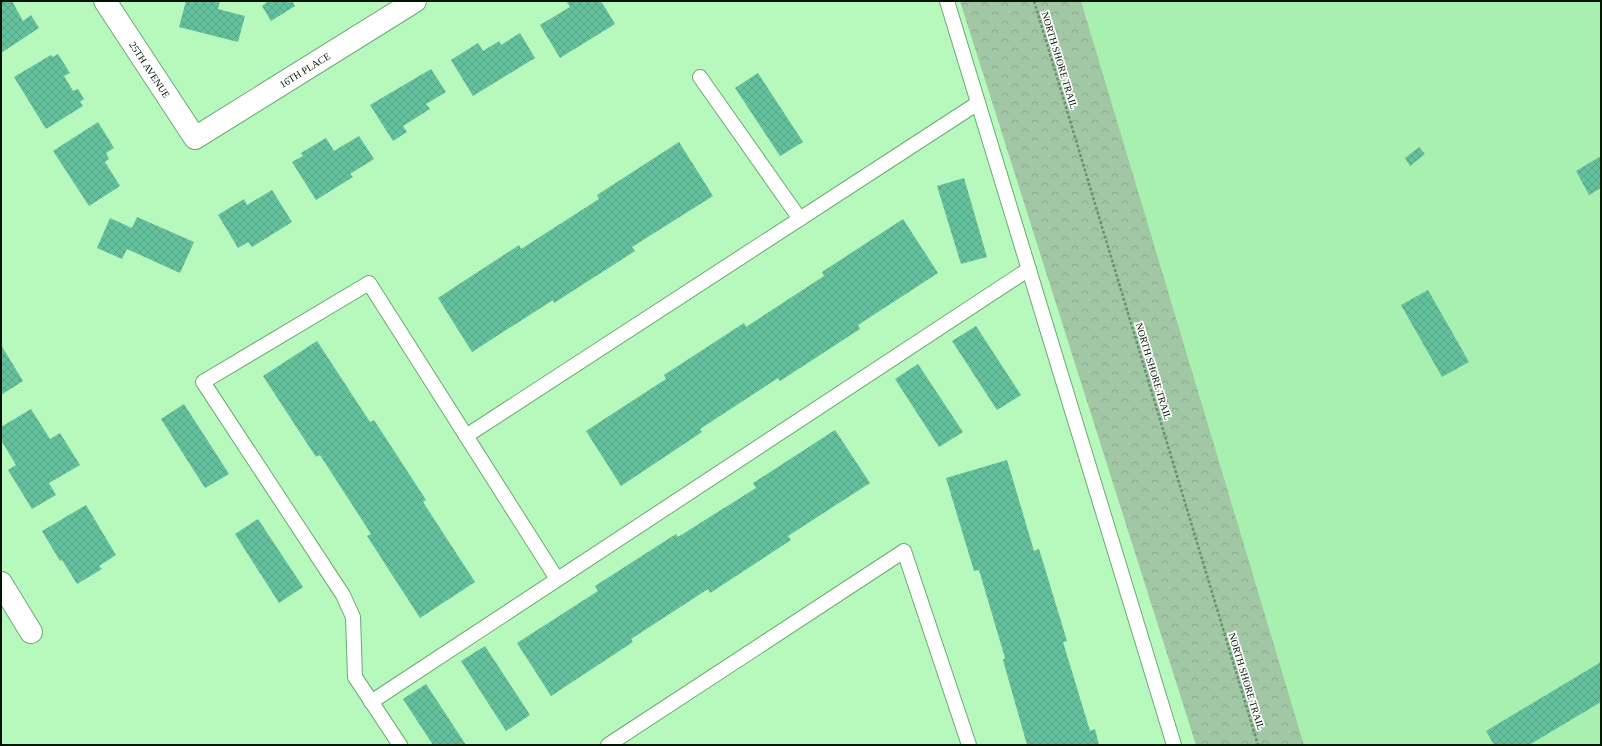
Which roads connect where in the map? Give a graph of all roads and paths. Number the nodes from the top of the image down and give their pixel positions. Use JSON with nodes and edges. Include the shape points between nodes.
{"nodes":[{"id":1,"x":105,"y":1,"type":"edge"},
{"id":2,"x":415,"y":1,"type":"edge"},
{"id":3,"x":947,"y":1,"type":"edge"},
{"id":4,"x":1034,"y":1,"type":"edge"},
{"id":5,"x":700,"y":77,"type":"dead end"},
{"id":6,"x":978,"y":103,"type":"junction"},
{"id":7,"x":195,"y":138,"type":"joint"},
{"id":8,"x":800,"y":219,"type":"junction"},
{"id":9,"x":1029,"y":269,"type":"junction"},
{"id":10,"x":466,"y":436,"type":"junction"},
{"id":11,"x":557,"y":580,"type":"junction"},
{"id":12,"x":1,"y":583,"type":"edge"},
{"id":13,"x":30,"y":632,"type":"dead end"},
{"id":14,"x":371,"y":702,"type":"junction"},
{"id":15,"x":400,"y":745,"type":"edge"},
{"id":16,"x":608,"y":745,"type":"edge"},
{"id":17,"x":969,"y":745,"type":"edge"},
{"id":18,"x":1174,"y":745,"type":"edge"},
{"id":19,"x":1258,"y":745,"type":"edge"}],
"edges":[{"from":1,"to":7,"type":"street","name":"25TH AVENUE"},
{"from":2,"to":7,"type":"street","name":"16TH PLACE"},
{"from":3,"to":6,"type":"lane"},
{"from":4,"to":19,"type":"path","name":"NORTH SHORE TRAIL"},
{"from":5,"to":8,"type":"lane"},
{"from":6,"to":8,"type":"lane"},
{"from":6,"to":9,"type":"lane"},
{"from":8,"to":10,"type":"lane"},
{"from":9,"to":11,"type":"lane"},
{"from":9,"to":18,"type":"lane"},
{"from":10,"to":11,"type":"lane"},
{"from":10,"to":14,"type":"lane","via":[[369,283],[203,382],[343,595],[353,617],[355,677]]},
{"from":11,"to":14,"type":"lane"},
{"from":12,"to":13,"type":"street"},
{"from":14,"to":15,"type":"lane"},
{"from":16,"to":17,"type":"lane","via":[[904,551]]}]}
